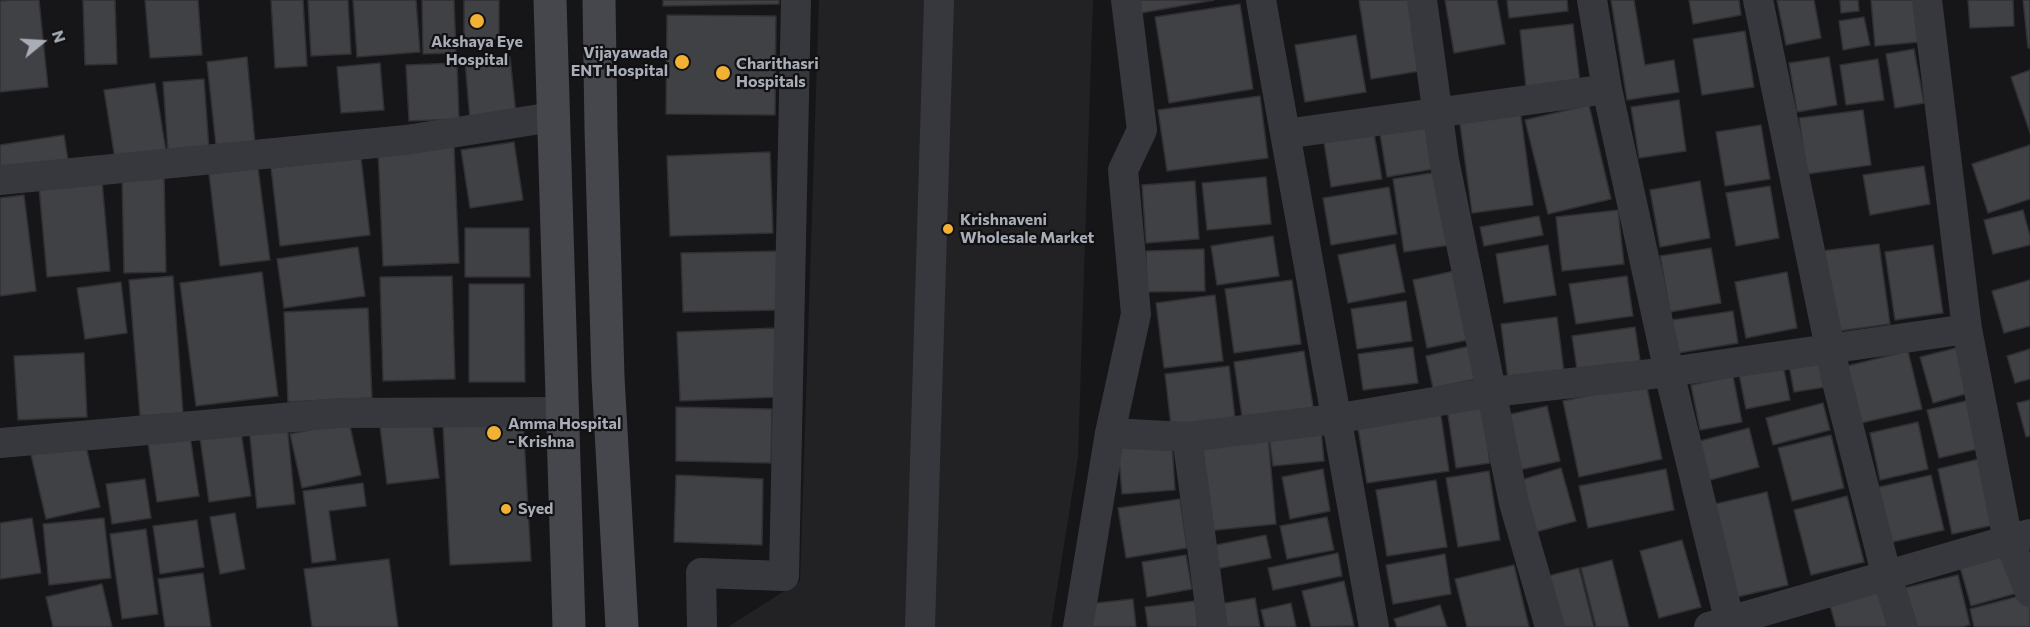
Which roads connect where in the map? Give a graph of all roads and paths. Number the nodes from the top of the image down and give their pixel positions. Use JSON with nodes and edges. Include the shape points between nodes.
{"nodes":[{"id":1,"x":550,"y":0,"type":"edge"},
{"id":2,"x":599,"y":0,"type":"edge"},
{"id":3,"x":796,"y":0,"type":"edge"},
{"id":4,"x":939,"y":0,"type":"edge"},
{"id":5,"x":1126,"y":0,"type":"edge"},
{"id":6,"x":1261,"y":0,"type":"edge"},
{"id":7,"x":1422,"y":0,"type":"edge"},
{"id":8,"x":1592,"y":0,"type":"edge"},
{"id":9,"x":1758,"y":0,"type":"edge"},
{"id":10,"x":1927,"y":0,"type":"edge"},
{"id":11,"x":1607,"y":89,"type":"junction"},
{"id":12,"x":1438,"y":113,"type":"junction"},
{"id":13,"x":553,"y":117,"type":"junction"},
{"id":14,"x":1285,"y":134,"type":"junction"},
{"id":15,"x":0,"y":180,"type":"edge"},
{"id":16,"x":1967,"y":329,"type":"junction"},
{"id":17,"x":1831,"y":349,"type":"junction"},
{"id":18,"x":1669,"y":372,"type":"junction"},
{"id":19,"x":1492,"y":392,"type":"junction"},
{"id":20,"x":562,"y":412,"type":"junction"},
{"id":21,"x":1335,"y":418,"type":"junction"},
{"id":22,"x":1110,"y":433,"type":"junction"},
{"id":23,"x":1187,"y":437,"type":"junction"},
{"id":24,"x":0,"y":443,"type":"edge"},
{"id":25,"x":2020,"y":537,"type":"edge"},
{"id":26,"x":1887,"y":577,"type":"junction"},
{"id":27,"x":2030,"y":592,"type":"edge"},
{"id":28,"x":1723,"y":625,"type":"edge"},
{"id":29,"x":569,"y":627,"type":"edge"},
{"id":30,"x":622,"y":627,"type":"edge"},
{"id":31,"x":702,"y":627,"type":"edge"},
{"id":32,"x":920,"y":627,"type":"edge"},
{"id":33,"x":1078,"y":627,"type":"edge"},
{"id":34,"x":1213,"y":627,"type":"edge"},
{"id":35,"x":1374,"y":627,"type":"edge"},
{"id":36,"x":1550,"y":627,"type":"edge"},
{"id":37,"x":1903,"y":627,"type":"edge"}],
"edges":[{"from":1,"to":13,"type":"street"},
{"from":2,"to":30,"type":"street","via":[[608,377]]},
{"from":3,"to":31,"type":"street","via":[[784,576],[701,573]]},
{"from":4,"to":32,"type":"street"},
{"from":5,"to":22,"type":"street","via":[[1142,130],[1122,170],[1136,314]]},
{"from":6,"to":14,"type":"street"},
{"from":7,"to":12,"type":"street"},
{"from":8,"to":11,"type":"street"},
{"from":9,"to":17,"type":"street"},
{"from":10,"to":16,"type":"street"},
{"from":11,"to":12,"type":"street"},
{"from":11,"to":18,"type":"street"},
{"from":12,"to":14,"type":"street"},
{"from":12,"to":19,"type":"street","via":[[1444,160]]},
{"from":13,"to":15,"type":"street","via":[[406,141]]},
{"from":13,"to":20,"type":"street"},
{"from":14,"to":21,"type":"street"},
{"from":16,"to":17,"type":"street"},
{"from":16,"to":25,"type":"street"},
{"from":17,"to":18,"type":"street"},
{"from":17,"to":26,"type":"street"},
{"from":18,"to":19,"type":"street"},
{"from":18,"to":28,"type":"street"},
{"from":19,"to":21,"type":"street"},
{"from":19,"to":36,"type":"street","via":[[1514,503]]},
{"from":20,"to":24,"type":"street","via":[[339,413]]},
{"from":20,"to":29,"type":"street"},
{"from":21,"to":23,"type":"street"},
{"from":21,"to":35,"type":"street"},
{"from":22,"to":23,"type":"street"},
{"from":22,"to":33,"type":"street"},
{"from":23,"to":34,"type":"street"},
{"from":25,"to":26,"type":"street"},
{"from":25,"to":27,"type":"street"},
{"from":26,"to":28,"type":"street"},
{"from":26,"to":37,"type":"street"}]}
